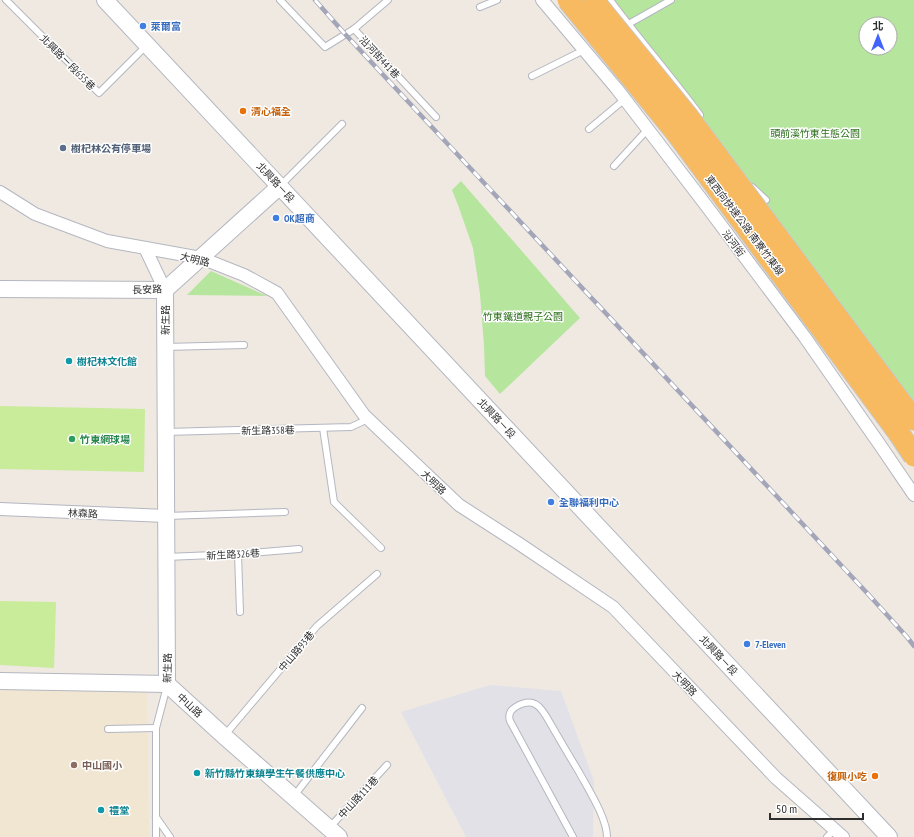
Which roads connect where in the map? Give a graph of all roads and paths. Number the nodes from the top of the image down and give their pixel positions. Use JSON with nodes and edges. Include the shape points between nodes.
{"nodes":[{"id":1,"x":6,"y":0,"type":"edge"},
{"id":2,"x":105,"y":0,"type":"edge"},
{"id":3,"x":280,"y":0,"type":"edge"},
{"id":4,"x":388,"y":0,"type":"edge"},
{"id":5,"x":497,"y":0,"type":"edge"},
{"id":6,"x":542,"y":0,"type":"edge"},
{"id":7,"x":568,"y":0,"type":"edge"},
{"id":8,"x":593,"y":0,"type":"edge"},
{"id":9,"x":610,"y":0,"type":"edge"},
{"id":10,"x":671,"y":0,"type":"edge"},
{"id":11,"x":480,"y":7,"type":"dead end"},
{"id":12,"x":580,"y":24,"type":"dead end"},
{"id":13,"x":629,"y":25,"type":"junction"},
{"id":14,"x":354,"y":29,"type":"junction"},
{"id":15,"x":602,"y":30,"type":"dead end"},
{"id":16,"x":610,"y":32,"type":"dead end"},
{"id":17,"x":147,"y":45,"type":"junction"},
{"id":18,"x":584,"y":50,"type":"junction"},
{"id":19,"x":532,"y":76,"type":"dead end"},
{"id":20,"x":625,"y":99,"type":"junction"},
{"id":21,"x":436,"y":117,"type":"dead end"},
{"id":22,"x":702,"y":118,"type":"dead end"},
{"id":23,"x":342,"y":124,"type":"dead end"},
{"id":24,"x":648,"y":128,"type":"junction"},
{"id":25,"x":589,"y":129,"type":"dead end"},
{"id":26,"x":614,"y":166,"type":"dead end"},
{"id":27,"x":749,"y":183,"type":"dead end"},
{"id":28,"x":280,"y":186,"type":"junction"},
{"id":29,"x":0,"y":192,"type":"edge"},
{"id":30,"x":766,"y":200,"type":"dead end"},
{"id":31,"x":145,"y":248,"type":"junction"},
{"id":32,"x":201,"y":258,"type":"junction"},
{"id":33,"x":0,"y":289,"type":"edge"},
{"id":34,"x":165,"y":290,"type":"junction"},
{"id":35,"x":244,"y":345,"type":"dead end"},
{"id":36,"x":165,"y":348,"type":"junction"},
{"id":37,"x":368,"y":419,"type":"junction"},
{"id":38,"x":914,"y":420,"type":"edge"},
{"id":39,"x":323,"y":428,"type":"junction"},
{"id":40,"x":166,"y":432,"type":"junction"},
{"id":41,"x":914,"y":456,"type":"edge"},
{"id":42,"x":914,"y":495,"type":"edge"},
{"id":43,"x":0,"y":509,"type":"edge"},
{"id":44,"x":285,"y":512,"type":"dead end"},
{"id":45,"x":166,"y":516,"type":"junction"},
{"id":46,"x":381,"y":548,"type":"dead end"},
{"id":47,"x":299,"y":549,"type":"dead end"},
{"id":48,"x":238,"y":554,"type":"junction"},
{"id":49,"x":166,"y":557,"type":"junction"},
{"id":50,"x":377,"y":574,"type":"dead end"},
{"id":51,"x":240,"y":612,"type":"dead end"},
{"id":52,"x":0,"y":681,"type":"edge"},
{"id":53,"x":167,"y":684,"type":"junction"},
{"id":54,"x":362,"y":708,"type":"dead end"},
{"id":55,"x":156,"y":728,"type":"junction"},
{"id":56,"x":108,"y":729,"type":"dead end"},
{"id":57,"x":224,"y":736,"type":"junction"},
{"id":58,"x":387,"y":765,"type":"dead end"},
{"id":59,"x":293,"y":797,"type":"junction"},
{"id":60,"x":156,"y":817,"type":"junction"},
{"id":61,"x":334,"y":833,"type":"edge"},
{"id":62,"x":835,"y":835,"type":"edge"},
{"id":63,"x":156,"y":837,"type":"edge"},
{"id":64,"x":170,"y":837,"type":"edge"},
{"id":65,"x":573,"y":837,"type":"edge"},
{"id":66,"x":607,"y":837,"type":"edge"},
{"id":67,"x":889,"y":837,"type":"edge"}],
"edges":[{"from":1,"to":17,"type":"lane","name":"北興路ㄧ段655巷","via":[[99,93]]},
{"from":2,"to":17,"type":"street","name":"北興路ㄧ段"},
{"from":3,"to":14,"type":"lane","via":[[324,46]]},
{"from":4,"to":14,"type":"lane","name":"沿河街441巷"},
{"from":5,"to":11,"type":"lane"},
{"from":6,"to":18,"type":"street","name":"沿河街","via":[[562,20]]},
{"from":7,"to":41,"type":"highway","name":"東西向快速公路 南寮竹東線","bridge":true,"via":[[675,131]]},
{"from":8,"to":38,"type":"highway","name":"東西向快速公路 南寮竹東線","bridge":true,"via":[[689,118]]},
{"from":9,"to":13,"type":"lane"},
{"from":10,"to":13,"type":"lane"},
{"from":12,"to":15,"type":"lane"},
{"from":13,"to":16,"type":"lane"},
{"from":13,"to":22,"type":"lane"},
{"from":14,"to":21,"type":"lane","name":"沿河街441巷"},
{"from":17,"to":28,"type":"street","name":"北興路ㄧ段"},
{"from":18,"to":19,"type":"lane"},
{"from":18,"to":20,"type":"street","name":"沿河街"},
{"from":20,"to":24,"type":"street","name":"沿河街"},
{"from":20,"to":25,"type":"lane"},
{"from":23,"to":28,"type":"lane"},
{"from":24,"to":26,"type":"lane"},
{"from":24,"to":42,"type":"street","name":"沿河街","via":[[804,336]]},
{"from":27,"to":30,"type":"lane"},
{"from":28,"to":32,"type":"street","name":"長安路"},
{"from":28,"to":67,"type":"street","name":"北興路ㄧ段"},
{"from":29,"to":31,"type":"street","name":"大明路","via":[[35,214],[107,241]]},
{"from":31,"to":32,"type":"street","name":"大明路"},
{"from":31,"to":34,"type":"street","name":"新生路"},
{"from":32,"to":34,"type":"street","name":"長安路"},
{"from":32,"to":37,"type":"street","name":"大明路","via":[[244,275],[277,293]]},
{"from":33,"to":34,"type":"street","name":"長安路"},
{"from":34,"to":36,"type":"street","name":"新生路"},
{"from":35,"to":36,"type":"lane","name":"新生路"},
{"from":36,"to":40,"type":"street","name":"新生路"},
{"from":37,"to":39,"type":"lane","name":"新生路358巷","via":[[351,427]]},
{"from":37,"to":62,"type":"street","name":"大明路","via":[[459,505],[613,608],[776,778]]},
{"from":39,"to":40,"type":"lane","name":"新生路358巷"},
{"from":39,"to":46,"type":"lane","via":[[334,502]]},
{"from":40,"to":45,"type":"street","name":"新生路"},
{"from":43,"to":45,"type":"street","name":"林森路"},
{"from":44,"to":45,"type":"lane"},
{"from":45,"to":49,"type":"street","name":"新生路"},
{"from":47,"to":48,"type":"lane","name":"新生路326巷"},
{"from":48,"to":49,"type":"lane","name":"新生路326巷"},
{"from":48,"to":51,"type":"lane"},
{"from":49,"to":53,"type":"street","name":"新生路"},
{"from":50,"to":57,"type":"lane","name":"中山路93巷","via":[[317,626]]},
{"from":52,"to":53,"type":"street"},
{"from":53,"to":55,"type":"lane","name":"新生路"},
{"from":53,"to":57,"type":"street","name":"中山路"},
{"from":54,"to":59,"type":"lane"},
{"from":55,"to":56,"type":"lane"},
{"from":55,"to":60,"type":"lane","name":"新生路"},
{"from":57,"to":59,"type":"street","name":"中山路"},
{"from":58,"to":61,"type":"lane","name":"中山路111巷"},
{"from":59,"to":61,"type":"street","name":"中山路"},
{"from":60,"to":63,"type":"lane","name":"新生路"},
{"from":60,"to":64,"type":"lane"},
{"from":65,"to":66,"type":"lane","via":[[510,721],[511,712],[519,705],[528,702],[535,704],[546,716],[591,794]]}]}
